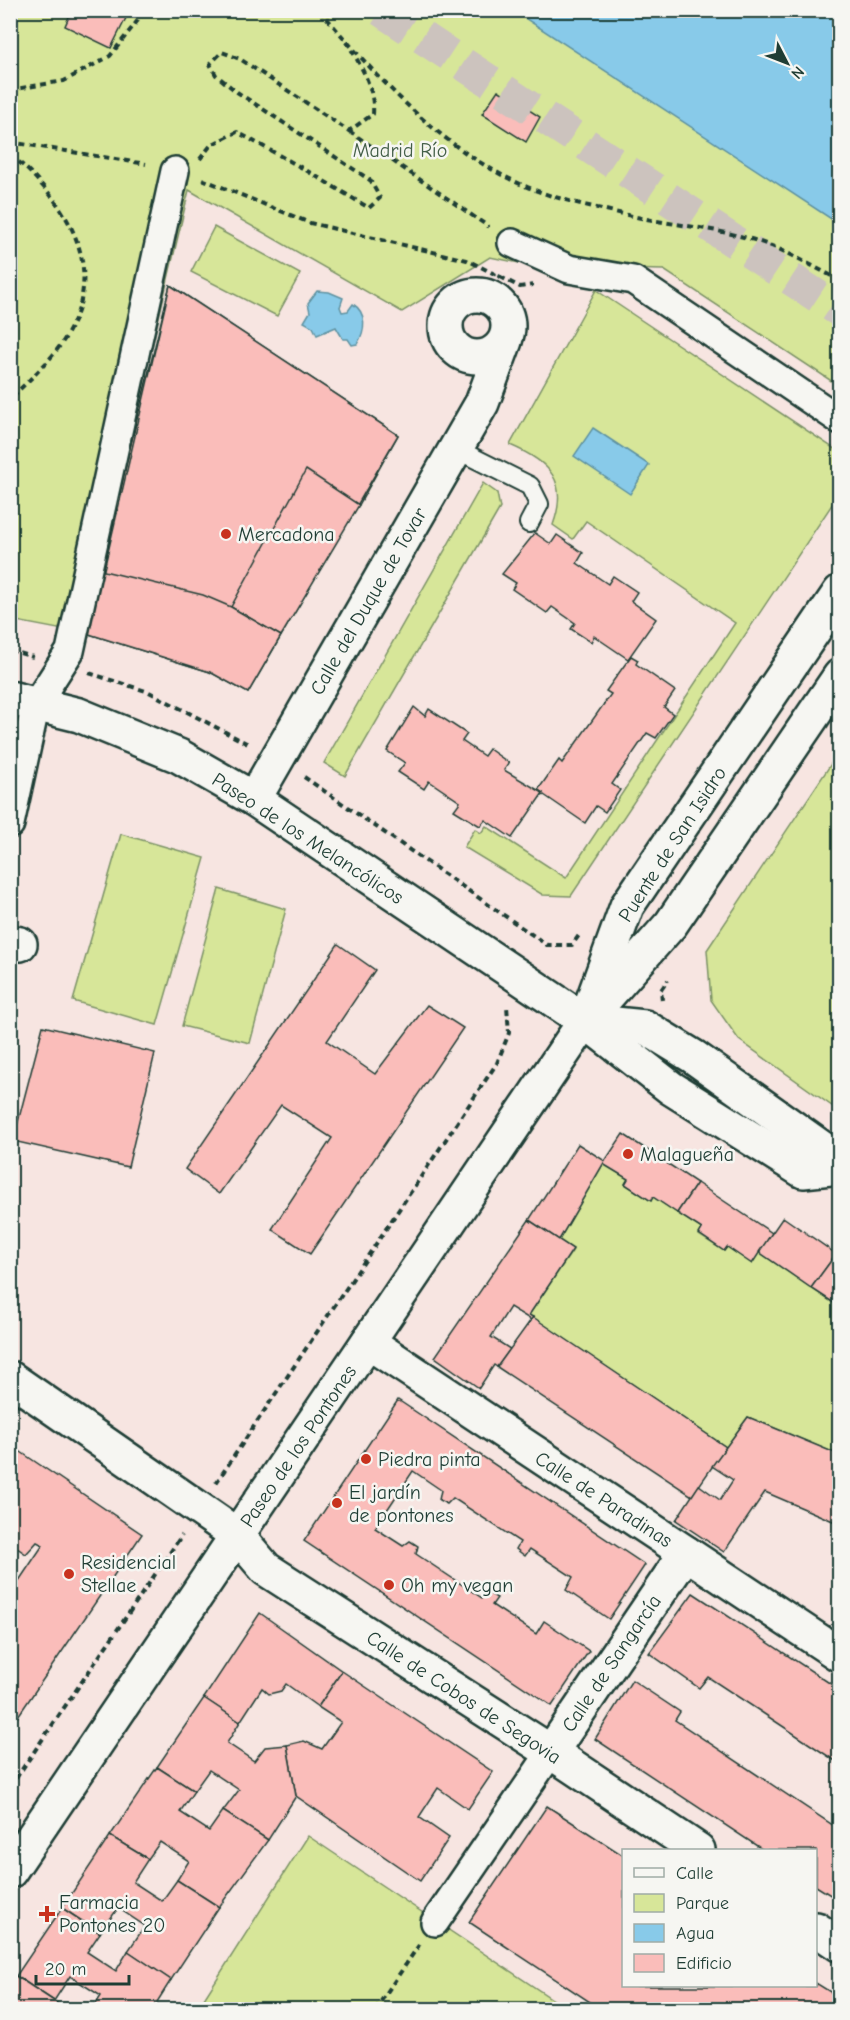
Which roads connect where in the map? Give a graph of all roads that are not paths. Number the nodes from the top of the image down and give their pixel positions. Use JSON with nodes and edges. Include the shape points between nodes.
{"nodes":[{"id":1,"x":182,"y":173,"type":"road end"},
{"id":2,"x":504,"y":238,"type":"road end"},
{"id":3,"x":505,"y":341,"type":"junction"},
{"id":4,"x":459,"y":352,"type":"junction"},
{"id":5,"x":483,"y":403,"type":"junction"},
{"id":6,"x":840,"y":420,"type":"edge"},
{"id":7,"x":456,"y":449,"type":"junction"},
{"id":8,"x":529,"y":523,"type":"dead end"},
{"id":9,"x":840,"y":592,"type":"edge"},
{"id":10,"x":840,"y":676,"type":"edge"},
{"id":11,"x":23,"y":701,"type":"edge"},
{"id":12,"x":254,"y":799,"type":"junction"},
{"id":13,"x":10,"y":824,"type":"edge"},
{"id":14,"x":585,"y":1021,"type":"junction"},
{"id":15,"x":840,"y":1161,"type":"edge"},
{"id":16,"x":840,"y":1167,"type":"edge"},
{"id":17,"x":368,"y":1342,"type":"junction"},
{"id":18,"x":10,"y":1378,"type":"edge"},
{"id":19,"x":237,"y":1535,"type":"junction"},
{"id":20,"x":686,"y":1553,"type":"junction"},
{"id":21,"x":840,"y":1655,"type":"edge"},
{"id":22,"x":551,"y":1752,"type":"junction"},
{"id":23,"x":695,"y":1849,"type":"edge"},
{"id":24,"x":10,"y":1871,"type":"edge"},
{"id":25,"x":435,"y":1922,"type":"dead end"},
{"id":26,"x":817,"y":1930,"type":"edge"},
{"id":27,"x":840,"y":1945,"type":"edge"}],
"edges":[{"from":1,"to":11,"type":"street","via":[[72,640],[63,666]]},
{"from":2,"to":6,"type":"street","via":[[569,269],[633,280]]},
{"from":3,"to":4,"type":"street","via":[[489,355],[468,357]]},
{"from":3,"to":4,"type":"street","name":"Calle del Duque de Tovar","via":[[508,321],[498,303],[490,297],[469,296],[452,307],[445,326]]},
{"from":3,"to":5,"type":"street","name":"Calle del Duque de Tovar"},
{"from":4,"to":5,"type":"street","name":"Calle del Duque de Tovar"},
{"from":5,"to":7,"type":"street","name":"Calle del Duque de Tovar"},
{"from":7,"to":8,"type":"lane","via":[[530,486],[539,504]]},
{"from":7,"to":12,"type":"street","name":"Calle del Duque de Tovar"},
{"from":9,"to":14,"type":"street","name":"Puente de San Isidro","via":[[632,898]]},
{"from":10,"to":14,"type":"street","name":"Puente de San Isidro","via":[[671,924]]},
{"from":11,"to":12,"type":"street","name":"Paseo de los Melancólicos","via":[[79,715],[179,756]]},
{"from":11,"to":13,"type":"street"},
{"from":12,"to":14,"type":"street","name":"Paseo de los Melancólicos"},
{"from":14,"to":15,"type":"street","name":"Paseo de los Melancólicos","via":[[645,1027],[694,1057]]},
{"from":14,"to":16,"type":"street","name":"Paseo de los Melancólicos","via":[[671,1088],[803,1171]]},
{"from":14,"to":17,"type":"street","name":"Paseo de los Pontones"},
{"from":17,"to":19,"type":"street","name":"Paseo de los Pontones"},
{"from":17,"to":20,"type":"street","name":"Calle de Paradinas"},
{"from":18,"to":19,"type":"street","name":"Calle de Cobos de Segovia"},
{"from":19,"to":22,"type":"street","name":"Calle de Cobos de Segovia","via":[[266,1569]]},
{"from":19,"to":24,"type":"street","name":"Paseo de los Pontones"},
{"from":20,"to":21,"type":"street","name":"Calle de Paradinas"},
{"from":20,"to":22,"type":"street","name":"Calle de Sangarcía"},
{"from":22,"to":23,"type":"street","name":"Calle de Cobos de Segovia"},
{"from":22,"to":25,"type":"street","name":"Calle de Sangarcía"},
{"from":26,"to":27,"type":"street"}]}
